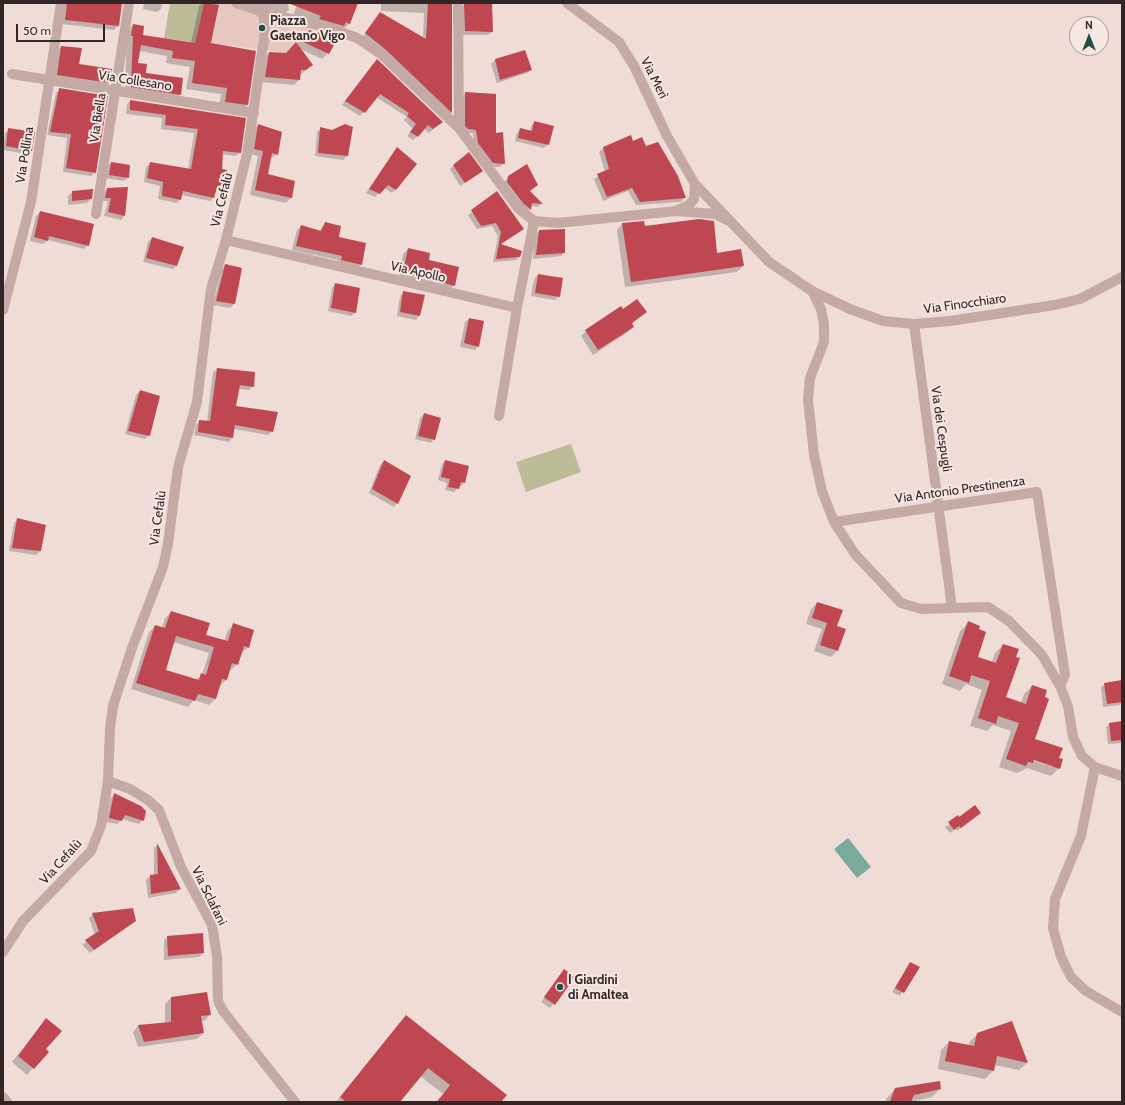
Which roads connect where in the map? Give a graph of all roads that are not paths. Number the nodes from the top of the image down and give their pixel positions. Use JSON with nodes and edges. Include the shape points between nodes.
{"nodes":[{"id":1,"x":61,"y":3,"type":"edge"},
{"id":2,"x":129,"y":3,"type":"edge"},
{"id":3,"x":236,"y":3,"type":"edge"},
{"id":4,"x":458,"y":3,"type":"edge"},
{"id":5,"x":567,"y":3,"type":"edge"},
{"id":6,"x":263,"y":8,"type":"edge"},
{"id":7,"x":12,"y":74,"type":"dead end"},
{"id":8,"x":49,"y":80,"type":"junction"},
{"id":9,"x":116,"y":91,"type":"junction"},
{"id":10,"x":254,"y":113,"type":"junction"},
{"id":11,"x":459,"y":128,"type":"junction"},
{"id":12,"x":695,"y":184,"type":"junction"},
{"id":13,"x":676,"y":211,"type":"junction"},
{"id":14,"x":96,"y":214,"type":"dead end"},
{"id":15,"x":534,"y":221,"type":"junction"},
{"id":16,"x":732,"y":222,"type":"junction"},
{"id":17,"x":226,"y":240,"type":"junction"},
{"id":18,"x":1122,"y":278,"type":"edge"},
{"id":19,"x":812,"y":291,"type":"junction"},
{"id":20,"x":517,"y":308,"type":"junction"},
{"id":21,"x":3,"y":310,"type":"edge"},
{"id":22,"x":914,"y":324,"type":"junction"},
{"id":23,"x":499,"y":416,"type":"dead end"},
{"id":24,"x":939,"y":505,"type":"junction"},
{"id":25,"x":834,"y":522,"type":"junction"},
{"id":26,"x":952,"y":608,"type":"junction"},
{"id":27,"x":1060,"y":686,"type":"junction"},
{"id":28,"x":1095,"y":767,"type":"junction"},
{"id":29,"x":1122,"y":776,"type":"edge"},
{"id":30,"x":108,"y":781,"type":"junction"},
{"id":31,"x":3,"y":952,"type":"edge"},
{"id":32,"x":1122,"y":1012,"type":"edge"},
{"id":33,"x":3,"y":1097,"type":"edge"},
{"id":34,"x":7,"y":1102,"type":"edge"},
{"id":35,"x":295,"y":1102,"type":"edge"}],
"edges":[{"from":1,"to":8,"type":"street","name":"Via Pollina"},
{"from":2,"to":9,"type":"street","name":"Via Biella"},
{"from":3,"to":6,"type":"street"},
{"from":4,"to":11,"type":"street"},
{"from":5,"to":12,"type":"street","name":"Via Merì","via":[[619,42],[634,66],[667,136]]},
{"from":6,"to":10,"type":"street","name":"Via Cefalù","via":[[265,32]]},
{"from":6,"to":11,"type":"street","via":[[357,38],[381,54]]},
{"from":7,"to":8,"type":"street","name":"Via Collesano"},
{"from":8,"to":9,"type":"street","name":"Via Collesano"},
{"from":8,"to":21,"type":"street","name":"Via Pollina","via":[[31,202]]},
{"from":9,"to":10,"type":"street","name":"Via Collesano"},
{"from":9,"to":14,"type":"street","name":"Via Biella"},
{"from":10,"to":17,"type":"street","name":"Via Cefalù"},
{"from":11,"to":15,"type":"street","via":[[518,208]]},
{"from":12,"to":13,"type":"street","via":[[694,199],[690,205]]},
{"from":12,"to":16,"type":"street","name":"Via Merì"},
{"from":13,"to":15,"type":"street","via":[[558,223]]},
{"from":13,"to":16,"type":"street","via":[[715,214]]},
{"from":15,"to":20,"type":"street"},
{"from":16,"to":19,"type":"street","name":"Via Finocchiaro","via":[[769,262]]},
{"from":17,"to":20,"type":"street","name":"Via Apollo"},
{"from":17,"to":30,"type":"street","name":"Via Cefalù","via":[[211,289],[197,402],[178,467],[163,567],[129,655],[113,706]]},
{"from":18,"to":22,"type":"street","name":"Via Finocchiaro","via":[[1080,299],[1054,305]]},
{"from":19,"to":22,"type":"street","name":"Via Finocchiaro","via":[[883,321]]},
{"from":19,"to":25,"type":"street","via":[[821,309],[824,342],[810,378],[808,400],[814,455],[822,491]]},
{"from":20,"to":23,"type":"street"},
{"from":22,"to":24,"type":"street","name":"Via dei Cespugli"},
{"from":24,"to":25,"type":"street","name":"Via Antonio Prestinenza"},
{"from":24,"to":26,"type":"street","name":"Via dei Cespugli"},
{"from":24,"to":27,"type":"street","name":"Via Antonio Prestinenza","via":[[1037,492],[1065,675]]},
{"from":25,"to":26,"type":"street","via":[[855,554],[901,603],[921,609]]},
{"from":26,"to":27,"type":"street","via":[[988,607],[1009,621],[1042,655]]},
{"from":27,"to":28,"type":"street","via":[[1068,706],[1073,737],[1082,756]]},
{"from":28,"to":29,"type":"street"},
{"from":28,"to":32,"type":"street","via":[[1081,836],[1054,899],[1053,928],[1060,957],[1071,977],[1086,991]]},
{"from":30,"to":31,"type":"street","name":"Via Cefalù","via":[[101,826],[91,851],[23,921]]},
{"from":30,"to":35,"type":"street","name":"Via Sclafani","via":[[130,789],[159,810],[181,867],[212,925],[217,956],[218,1001],[223,1011]]},
{"from":33,"to":34,"type":"street"}]}
